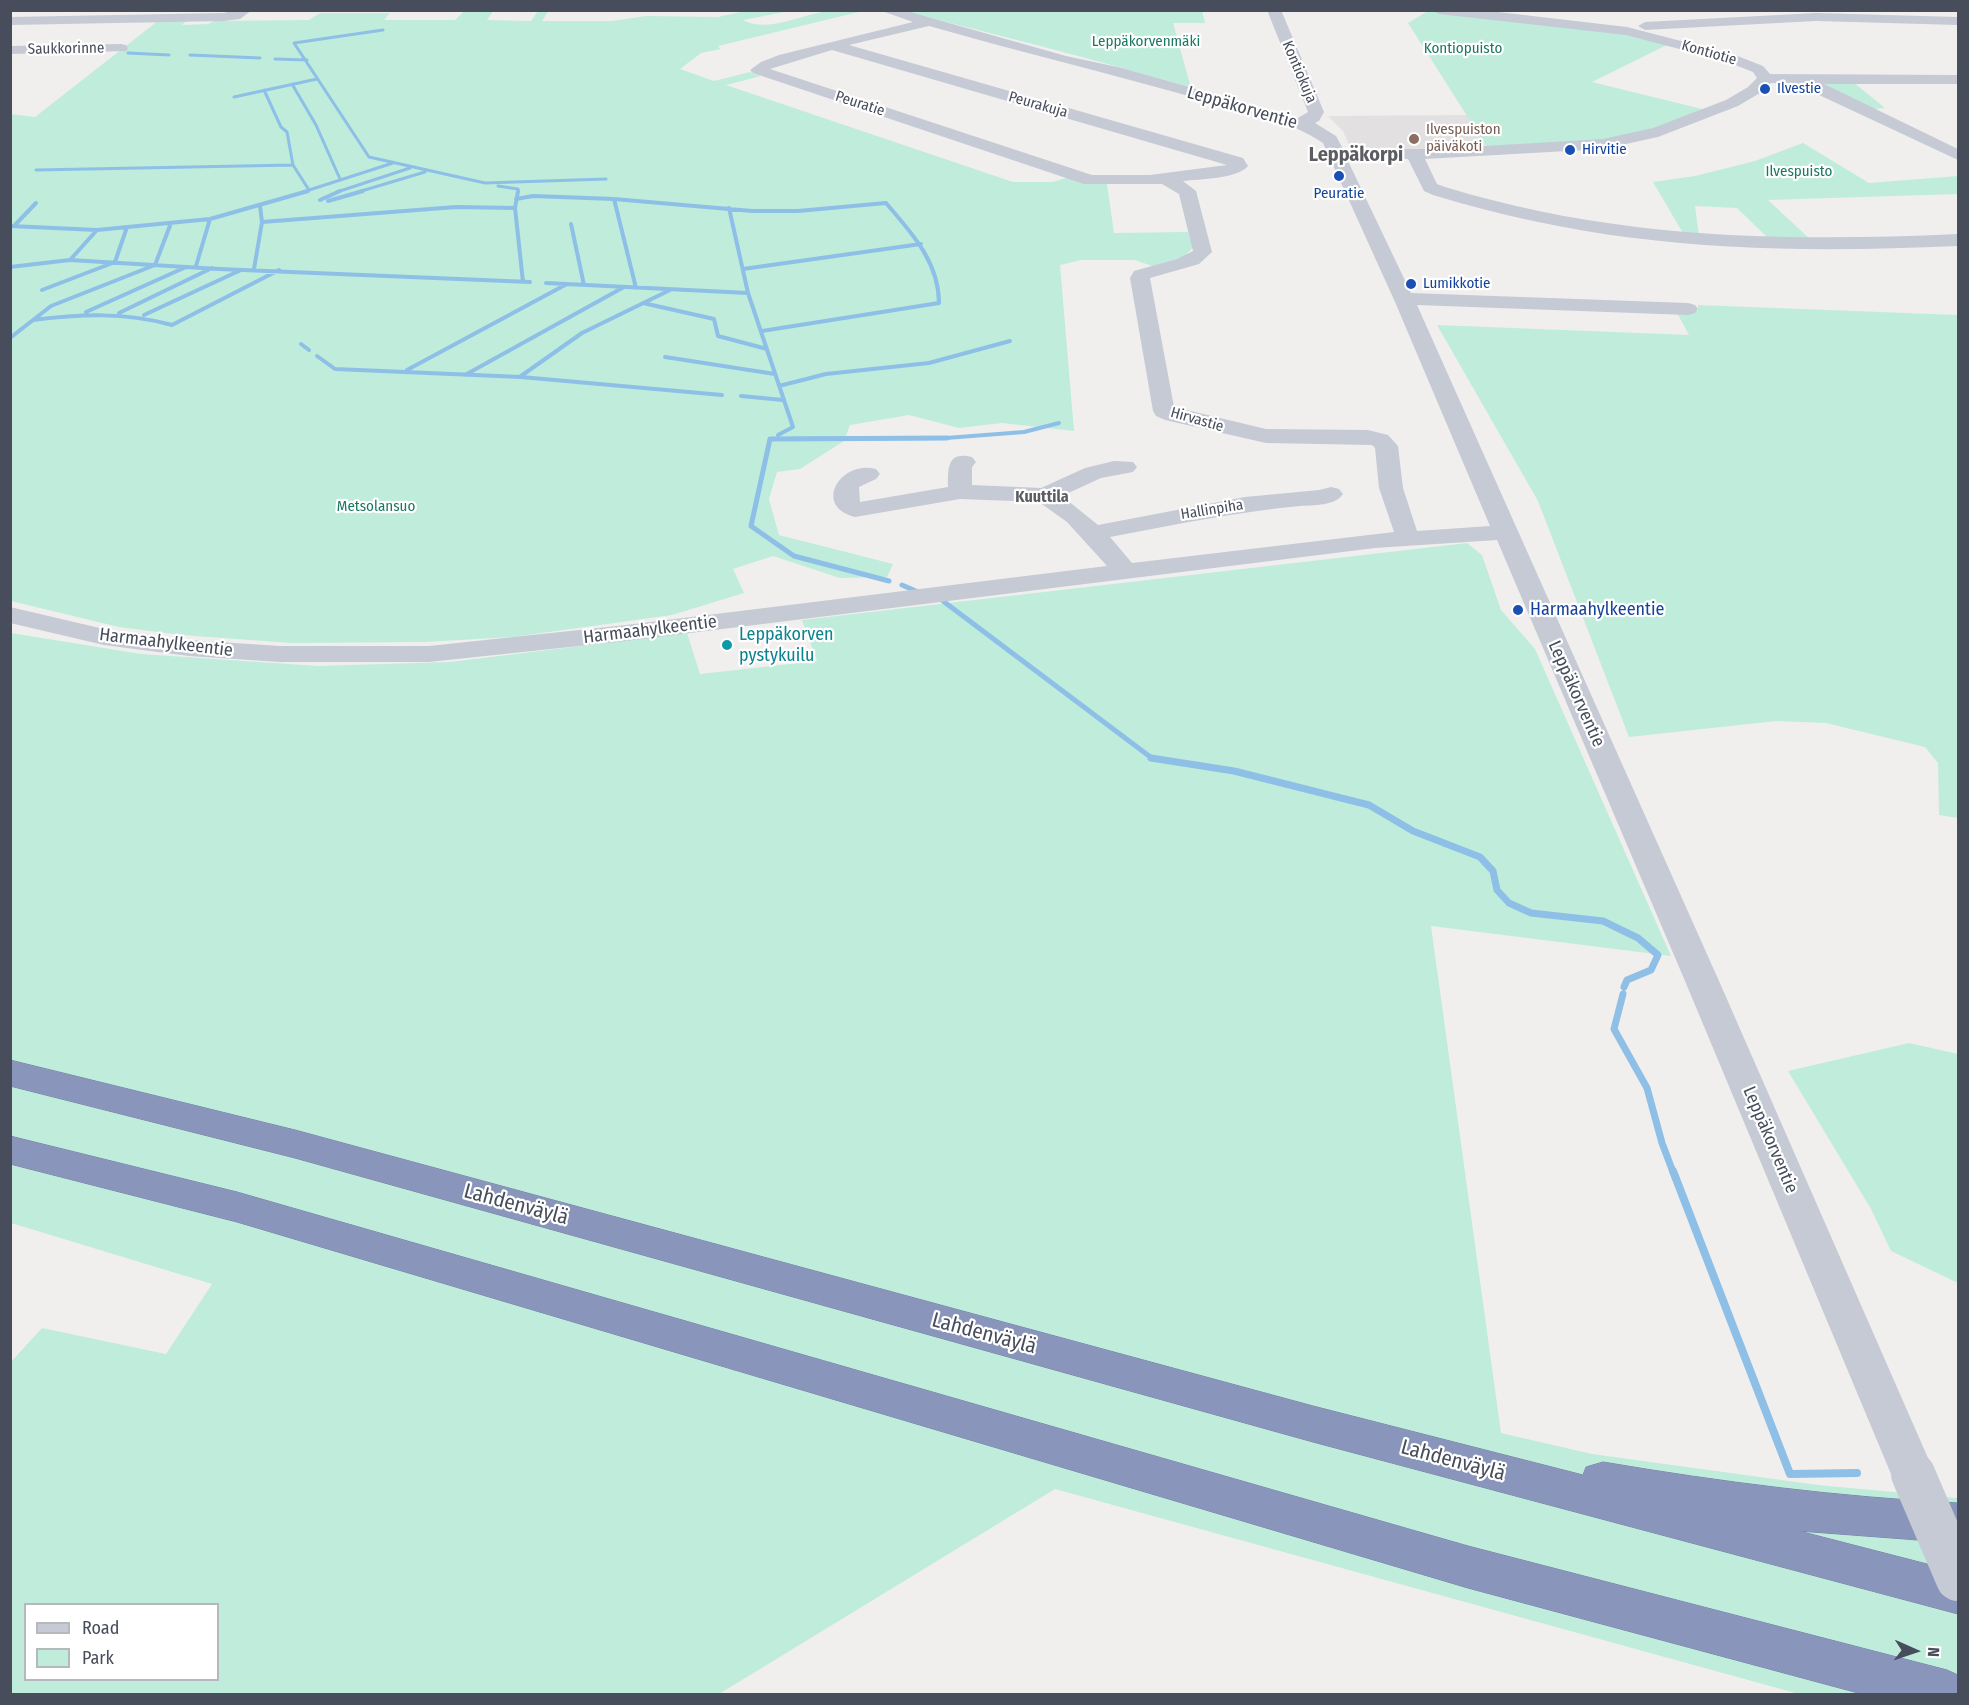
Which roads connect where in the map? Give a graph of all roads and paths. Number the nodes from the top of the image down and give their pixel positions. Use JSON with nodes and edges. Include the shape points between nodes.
{"nodes":[{"id":1,"x":245,"y":10,"type":"edge"},
{"id":2,"x":886,"y":10,"type":"edge"},
{"id":3,"x":1274,"y":10,"type":"edge"},
{"id":4,"x":1439,"y":10,"type":"edge"},
{"id":5,"x":10,"y":21,"type":"edge"},
{"id":6,"x":1959,"y":21,"type":"edge"},
{"id":7,"x":927,"y":22,"type":"junction"},
{"id":8,"x":1627,"y":31,"type":"junction"},
{"id":9,"x":835,"y":46,"type":"junction"},
{"id":10,"x":121,"y":48,"type":"dead end"},
{"id":11,"x":10,"y":50,"type":"edge"},
{"id":12,"x":1765,"y":78,"type":"junction"},
{"id":13,"x":1959,"y":79,"type":"edge"},
{"id":14,"x":1806,"y":80,"type":"junction"},
{"id":15,"x":1299,"y":123,"type":"junction"},
{"id":16,"x":1959,"y":140,"type":"edge"},
{"id":17,"x":1932,"y":141,"type":"junction"},
{"id":18,"x":1338,"y":154,"type":"junction"},
{"id":19,"x":1414,"y":155,"type":"junction"},
{"id":20,"x":1959,"y":155,"type":"edge"},
{"id":21,"x":1239,"y":166,"type":"joint"},
{"id":22,"x":1167,"y":178,"type":"junction"},
{"id":23,"x":1959,"y":240,"type":"edge"},
{"id":24,"x":1938,"y":241,"type":"junction"},
{"id":25,"x":1952,"y":258,"type":"dead end"},
{"id":26,"x":1404,"y":299,"type":"junction"},
{"id":27,"x":1688,"y":309,"type":"dead end"},
{"id":28,"x":964,"y":462,"type":"dead end"},
{"id":29,"x":1125,"y":467,"type":"dead end"},
{"id":30,"x":868,"y":474,"type":"dead end"},
{"id":31,"x":960,"y":492,"type":"junction"},
{"id":32,"x":1331,"y":494,"type":"dead end"},
{"id":33,"x":1045,"y":496,"type":"junction"},
{"id":34,"x":1504,"y":532,"type":"junction"},
{"id":35,"x":1093,"y":533,"type":"junction"},
{"id":36,"x":1410,"y":538,"type":"junction"},
{"id":37,"x":1125,"y":571,"type":"junction"},
{"id":38,"x":10,"y":615,"type":"edge"},
{"id":39,"x":10,"y":1073,"type":"edge"},
{"id":40,"x":10,"y":1150,"type":"edge"},
{"id":41,"x":1313,"y":1424,"type":"junction"},
{"id":42,"x":1959,"y":1523,"type":"edge"},
{"id":43,"x":1959,"y":1579,"type":"edge"},
{"id":44,"x":1959,"y":1593,"type":"edge"},
{"id":45,"x":1947,"y":1695,"type":"edge"}],
"edges":[{"from":1,"to":5,"type":"street","via":[[230,17]]},
{"from":2,"to":7,"type":"street","name":"Leppäkorventie"},
{"from":3,"to":15,"type":"street","name":"Kontiokuja","via":[[1316,112],[1313,118]]},
{"from":4,"to":8,"type":"street","name":"Kontiotie"},
{"from":6,"to":8,"type":"street","via":[[1800,17],[1647,26]]},
{"from":7,"to":9,"type":"street","name":"Peuratie"},
{"from":7,"to":15,"type":"street","name":"Leppäkorventie"},
{"from":8,"to":12,"type":"street","name":"Kontiotie","via":[[1730,58],[1758,69]]},
{"from":9,"to":21,"type":"street","name":"Peurakuja","via":[[1237,162]]},
{"from":9,"to":22,"type":"street","name":"Peuratie","via":[[769,63],[758,70],[1090,180]]},
{"from":10,"to":11,"type":"street","name":"Saukkorinne"},
{"from":12,"to":14,"type":"street"},
{"from":12,"to":19,"type":"street","via":[[1732,104],[1631,139],[1559,148]]},
{"from":13,"to":14,"type":"street"},
{"from":14,"to":17,"type":"street"},
{"from":15,"to":18,"type":"street","name":"Leppäkorventie","via":[[1323,134]]},
{"from":16,"to":17,"type":"street"},
{"from":17,"to":20,"type":"street"},
{"from":18,"to":19,"type":"street"},
{"from":18,"to":26,"type":"street","name":"Leppäkorventie"},
{"from":19,"to":24,"type":"street","via":[[1430,187],[1439,191],[1589,228],[1714,241]]},
{"from":21,"to":22,"type":"street","name":"Peuratie"},
{"from":22,"to":36,"type":"street","name":"Hirvastie","via":[[1187,191],[1203,252],[1195,260],[1151,271],[1140,278],[1164,411],[1252,435],[1380,440],[1386,446],[1391,488]]},
{"from":23,"to":24,"type":"street"},
{"from":24,"to":25,"type":"street"},
{"from":26,"to":27,"type":"street"},
{"from":26,"to":34,"type":"street","name":"Leppäkorventie"},
{"from":28,"to":31,"type":"street","via":[[960,466]]},
{"from":29,"to":33,"type":"street","via":[[1073,480]]},
{"from":30,"to":31,"type":"street","via":[[847,484],[845,497],[847,504],[866,516],[894,520],[907,501]]},
{"from":31,"to":33,"type":"street"},
{"from":32,"to":35,"type":"street","name":"Hallinpiha","via":[[1225,507]]},
{"from":33,"to":35,"type":"street"},
{"from":34,"to":36,"type":"street","name":"Harmaahylkeentie"},
{"from":34,"to":43,"type":"street","name":"Leppäkorventie","bridge":true},
{"from":35,"to":37,"type":"street"},
{"from":36,"to":37,"type":"street","name":"Harmaahylkeentie"},
{"from":37,"to":38,"type":"street","name":"Harmaahylkeentie","via":[[429,654],[280,654],[189,648],[104,637]]},
{"from":39,"to":41,"type":"highway","name":"Lahdenväylä","via":[[295,1144]]},
{"from":40,"to":45,"type":"highway","via":[[237,1207],[1468,1567]]},
{"from":41,"to":42,"type":"highway","via":[[1691,1496],[1845,1516]]},
{"from":41,"to":44,"type":"highway","name":"Lahdenväylä"}]}
